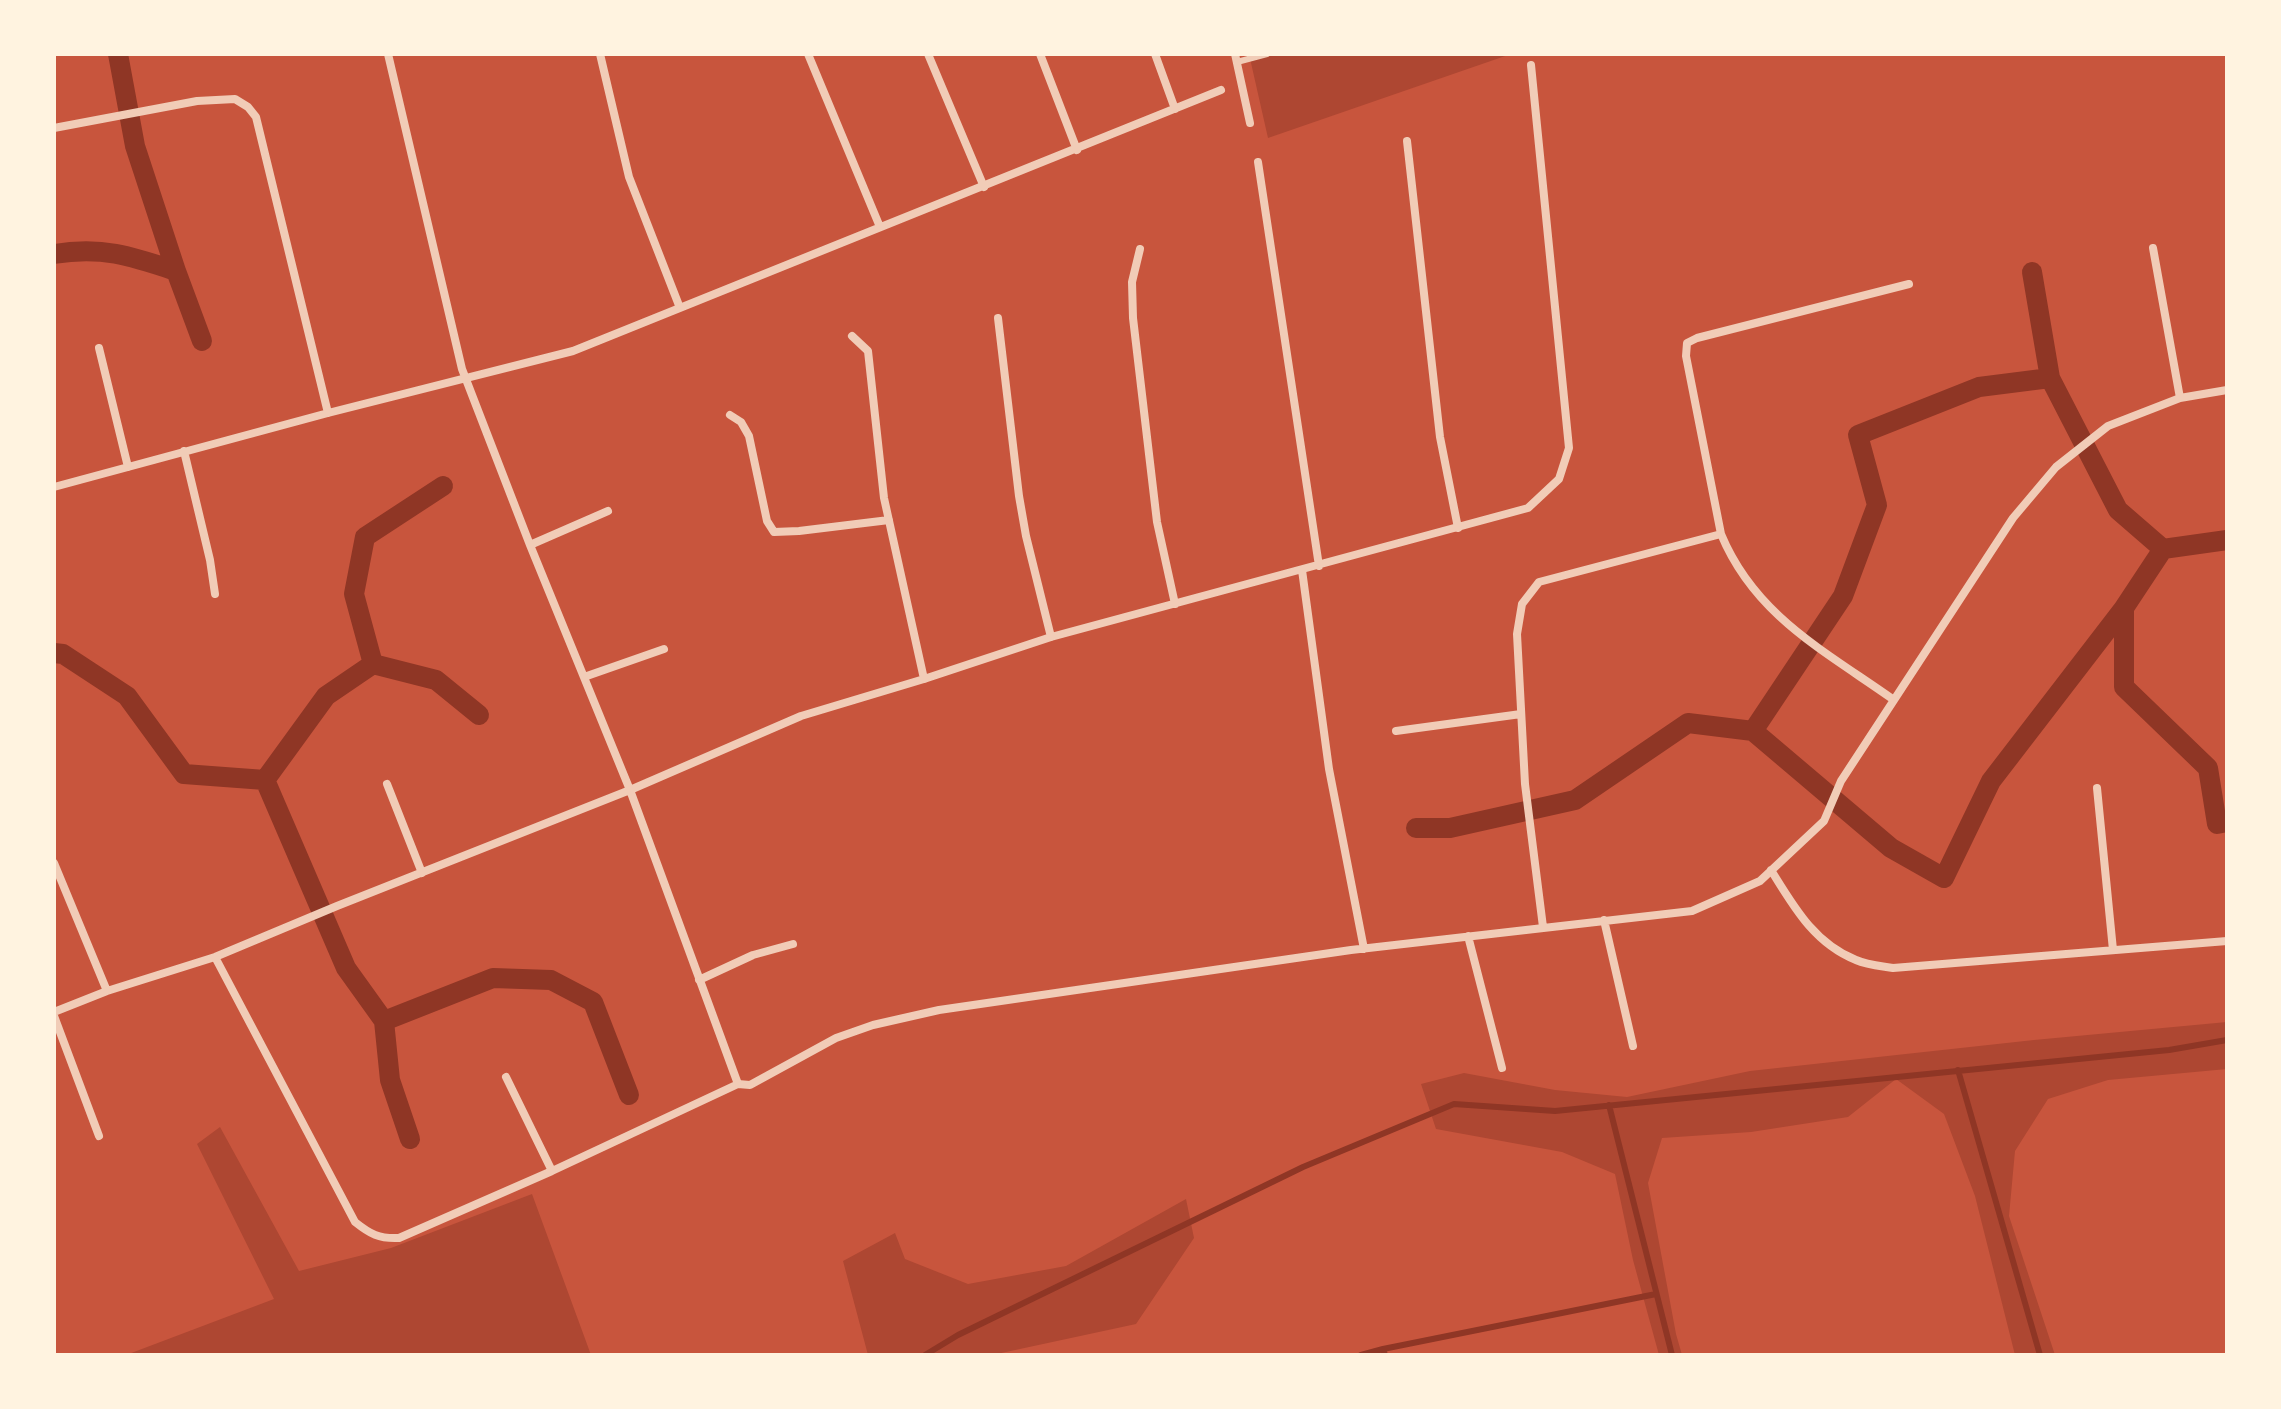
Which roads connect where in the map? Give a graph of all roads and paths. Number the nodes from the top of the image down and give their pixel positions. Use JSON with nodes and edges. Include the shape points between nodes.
{"nodes":[{"id":1,"x":388,"y":54,"type":"edge"},
{"id":2,"x":600,"y":54,"type":"edge"},
{"id":3,"x":808,"y":54,"type":"edge"},
{"id":4,"x":928,"y":54,"type":"edge"},
{"id":5,"x":1040,"y":54,"type":"edge"},
{"id":6,"x":1155,"y":54,"type":"edge"},
{"id":7,"x":1267,"y":54,"type":"edge"},
{"id":8,"x":1236,"y":58,"type":"edge"},
{"id":9,"x":1531,"y":65,"type":"dead end"},
{"id":10,"x":1221,"y":90,"type":"dead end"},
{"id":11,"x":1175,"y":109,"type":"junction"},
{"id":12,"x":1250,"y":123,"type":"dead end"},
{"id":13,"x":54,"y":128,"type":"edge"},
{"id":14,"x":1407,"y":141,"type":"dead end"},
{"id":15,"x":1077,"y":150,"type":"junction"},
{"id":16,"x":1258,"y":162,"type":"dead end"},
{"id":17,"x":984,"y":187,"type":"junction"},
{"id":18,"x":880,"y":227,"type":"junction"},
{"id":19,"x":2153,"y":248,"type":"dead end"},
{"id":20,"x":1140,"y":249,"type":"dead end"},
{"id":21,"x":1909,"y":284,"type":"dead end"},
{"id":22,"x":680,"y":308,"type":"junction"},
{"id":23,"x":998,"y":318,"type":"dead end"},
{"id":24,"x":852,"y":336,"type":"dead end"},
{"id":25,"x":99,"y":348,"type":"dead end"},
{"id":26,"x":465,"y":378,"type":"junction"},
{"id":27,"x":2227,"y":390,"type":"edge"},
{"id":28,"x":2180,"y":398,"type":"junction"},
{"id":29,"x":328,"y":413,"type":"junction"},
{"id":30,"x":730,"y":415,"type":"dead end"},
{"id":31,"x":184,"y":451,"type":"junction"},
{"id":32,"x":128,"y":467,"type":"junction"},
{"id":33,"x":54,"y":487,"type":"edge"},
{"id":34,"x":608,"y":511,"type":"dead end"},
{"id":35,"x":889,"y":520,"type":"junction"},
{"id":36,"x":1458,"y":528,"type":"junction"},
{"id":37,"x":1721,"y":534,"type":"junction"},
{"id":38,"x":530,"y":545,"type":"junction"},
{"id":39,"x":1319,"y":566,"type":"junction"},
{"id":40,"x":1302,"y":570,"type":"junction"},
{"id":41,"x":215,"y":594,"type":"dead end"},
{"id":42,"x":1175,"y":604,"type":"junction"},
{"id":43,"x":1051,"y":637,"type":"junction"},
{"id":44,"x":664,"y":649,"type":"dead end"},
{"id":45,"x":584,"y":677,"type":"junction"},
{"id":46,"x":924,"y":679,"type":"junction"},
{"id":47,"x":1894,"y":700,"type":"junction"},
{"id":48,"x":1521,"y":714,"type":"junction"},
{"id":49,"x":1396,"y":731,"type":"dead end"},
{"id":50,"x":387,"y":784,"type":"dead end"},
{"id":51,"x":2097,"y":788,"type":"dead end"},
{"id":52,"x":630,"y":790,"type":"junction"},
{"id":53,"x":54,"y":863,"type":"edge"},
{"id":54,"x":1771,"y":870,"type":"junction"},
{"id":55,"x":422,"y":873,"type":"junction"},
{"id":56,"x":1604,"y":920,"type":"junction"},
{"id":57,"x":1543,"y":927,"type":"junction"},
{"id":58,"x":1468,"y":936,"type":"junction"},
{"id":59,"x":2227,"y":941,"type":"edge"},
{"id":60,"x":793,"y":944,"type":"dead end"},
{"id":61,"x":1364,"y":949,"type":"junction"},
{"id":62,"x":2113,"y":950,"type":"junction"},
{"id":63,"x":215,"y":957,"type":"junction"},
{"id":64,"x":699,"y":980,"type":"junction"},
{"id":65,"x":107,"y":991,"type":"junction"},
{"id":66,"x":54,"y":1014,"type":"edge"},
{"id":67,"x":1633,"y":1046,"type":"dead end"},
{"id":68,"x":1502,"y":1068,"type":"dead end"},
{"id":69,"x":506,"y":1077,"type":"dead end"},
{"id":70,"x":738,"y":1084,"type":"junction"},
{"id":71,"x":99,"y":1136,"type":"dead end"},
{"id":72,"x":552,"y":1171,"type":"junction"}],
"edges":[{"from":1,"to":26,"type":"street"},
{"from":2,"to":22,"type":"street","via":[[629,177]]},
{"from":3,"to":18,"type":"street"},
{"from":4,"to":17,"type":"street"},
{"from":5,"to":15,"type":"street"},
{"from":6,"to":11,"type":"street"},
{"from":7,"to":8,"type":"lane"},
{"from":8,"to":12,"type":"street"},
{"from":9,"to":36,"type":"street","via":[[1569,448],[1559,479],[1528,508]]},
{"from":10,"to":11,"type":"street"},
{"from":11,"to":15,"type":"street"},
{"from":13,"to":29,"type":"street","via":[[197,101],[235,99],[248,107],[256,117]]},
{"from":14,"to":36,"type":"street","via":[[1440,437]]},
{"from":15,"to":17,"type":"street"},
{"from":16,"to":39,"type":"street"},
{"from":17,"to":18,"type":"street"},
{"from":18,"to":22,"type":"street"},
{"from":19,"to":28,"type":"street"},
{"from":20,"to":42,"type":"street","via":[[1132,282],[1133,318],[1157,522]]},
{"from":21,"to":37,"type":"street","via":[[1687,343]]},
{"from":22,"to":26,"type":"street","via":[[573,351]]},
{"from":23,"to":43,"type":"street","via":[[1019,496]]},
{"from":24,"to":35,"type":"street","via":[[868,351]]},
{"from":25,"to":32,"type":"street"},
{"from":26,"to":29,"type":"street"},
{"from":26,"to":38,"type":"street"},
{"from":27,"to":28,"type":"street"},
{"from":28,"to":47,"type":"street","via":[[2108,426],[2056,467],[2013,518]]},
{"from":29,"to":31,"type":"street"},
{"from":30,"to":35,"type":"street","via":[[749,436],[767,521],[774,532]]},
{"from":31,"to":32,"type":"street"},
{"from":31,"to":41,"type":"street"},
{"from":32,"to":33,"type":"street"},
{"from":34,"to":38,"type":"street"},
{"from":35,"to":46,"type":"street"},
{"from":36,"to":39,"type":"street"},
{"from":37,"to":47,"type":"street","via":[[1749,585],[1786,624]]},
{"from":37,"to":48,"type":"street","via":[[1539,582],[1522,604],[1517,634]]},
{"from":38,"to":45,"type":"street"},
{"from":39,"to":40,"type":"street"},
{"from":40,"to":42,"type":"street"},
{"from":40,"to":61,"type":"street","via":[[1329,769]]},
{"from":42,"to":43,"type":"street"},
{"from":43,"to":46,"type":"street"},
{"from":44,"to":45,"type":"street"},
{"from":45,"to":52,"type":"street"},
{"from":46,"to":52,"type":"street","via":[[801,716]]},
{"from":47,"to":54,"type":"street","via":[[1841,781],[1824,821]]},
{"from":48,"to":49,"type":"street"},
{"from":48,"to":57,"type":"street"},
{"from":50,"to":55,"type":"street"},
{"from":51,"to":62,"type":"street"},
{"from":52,"to":55,"type":"street"},
{"from":52,"to":64,"type":"street"},
{"from":53,"to":65,"type":"street"},
{"from":54,"to":56,"type":"street","via":[[1760,881],[1692,911]]},
{"from":54,"to":62,"type":"street","via":[[1820,940],[1857,961],[1893,968]]},
{"from":55,"to":63,"type":"street"},
{"from":56,"to":57,"type":"street"},
{"from":56,"to":67,"type":"street"},
{"from":57,"to":58,"type":"street"},
{"from":58,"to":61,"type":"street"},
{"from":58,"to":68,"type":"street"},
{"from":59,"to":62,"type":"street"},
{"from":60,"to":64,"type":"street","via":[[753,955]]},
{"from":61,"to":70,"type":"street","via":[[939,1010],[836,1038],[750,1085]]},
{"from":63,"to":65,"type":"street"},
{"from":63,"to":72,"type":"street","via":[[355,1222],[369,1234],[399,1238]]},
{"from":64,"to":70,"type":"street"},
{"from":65,"to":66,"type":"street"},
{"from":66,"to":71,"type":"street"},
{"from":69,"to":72,"type":"street"},
{"from":70,"to":72,"type":"street"}]}
